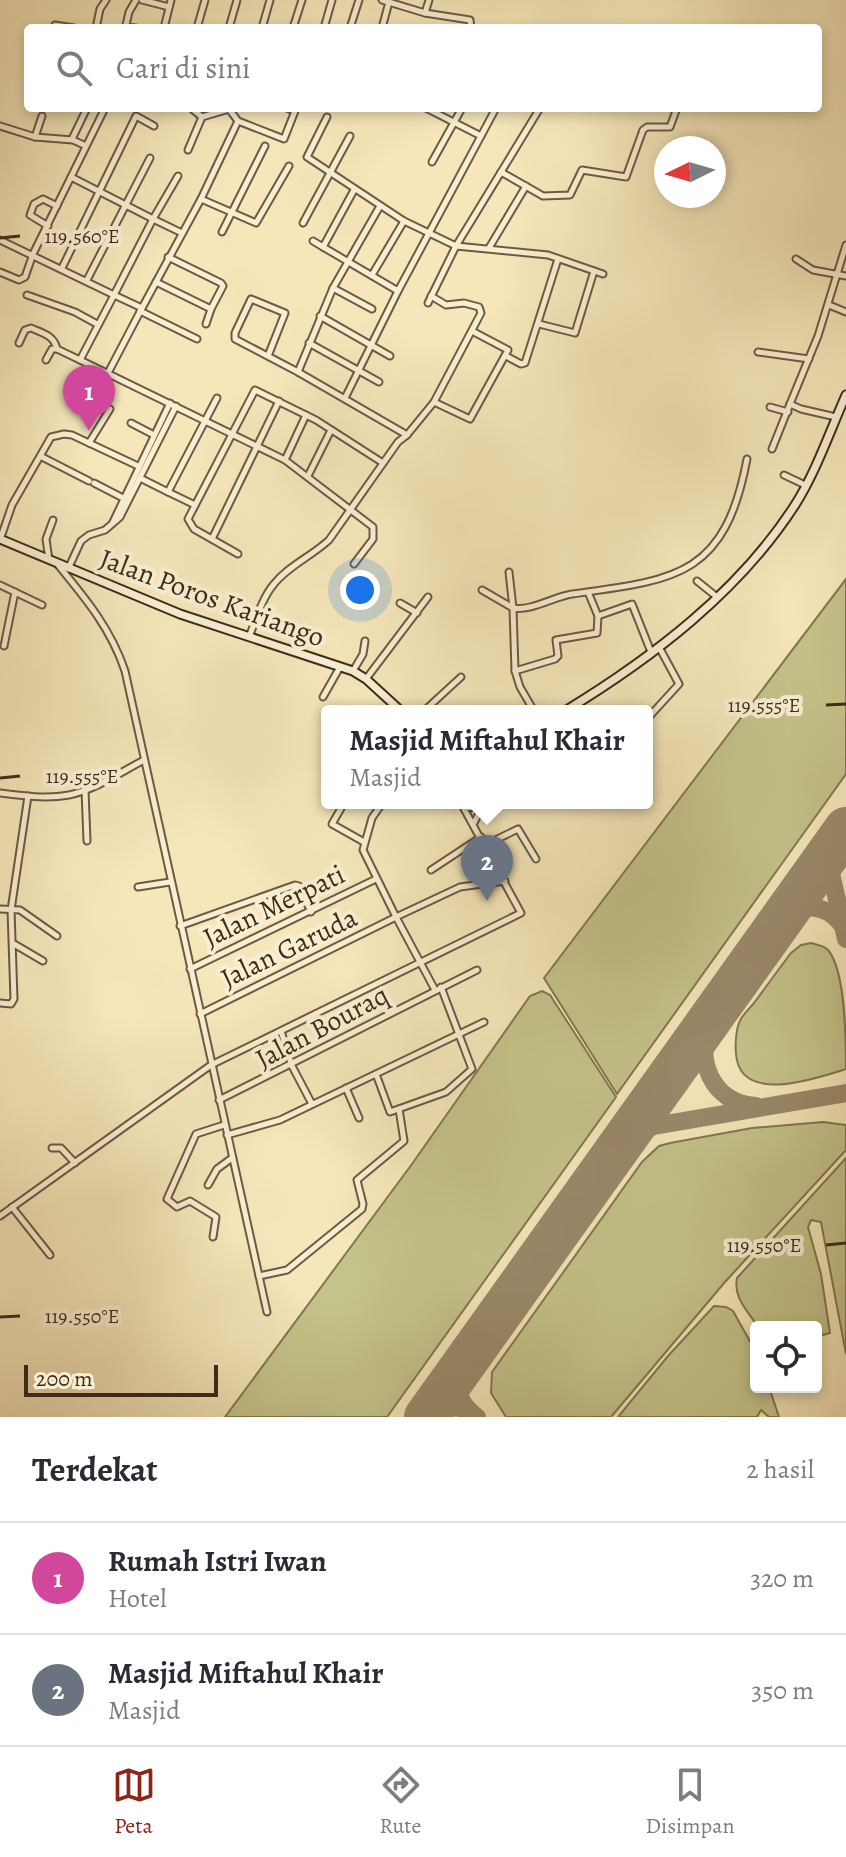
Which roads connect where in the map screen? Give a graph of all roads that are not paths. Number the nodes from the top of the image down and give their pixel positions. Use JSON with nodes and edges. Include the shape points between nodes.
{"nodes":[{"id":1,"x":106,"y":0,"type":"edge"},
{"id":2,"x":139,"y":0,"type":"edge"},
{"id":3,"x":205,"y":0,"type":"edge"},
{"id":4,"x":237,"y":0,"type":"edge"},
{"id":5,"x":270,"y":0,"type":"edge"},
{"id":6,"x":302,"y":0,"type":"edge"},
{"id":7,"x":332,"y":0,"type":"edge"},
{"id":8,"x":359,"y":0,"type":"edge"},
{"id":9,"x":429,"y":0,"type":"edge"},
{"id":10,"x":390,"y":2,"type":"edge"},
{"id":11,"x":170,"y":3,"type":"edge"},
{"id":12,"x":425,"y":13,"type":"junction"},
{"id":13,"x":97,"y":24,"type":"edge"},
{"id":14,"x":126,"y":24,"type":"edge"},
{"id":15,"x":165,"y":24,"type":"edge"},
{"id":16,"x":198,"y":24,"type":"edge"},
{"id":17,"x":230,"y":24,"type":"edge"},
{"id":18,"x":263,"y":24,"type":"edge"},
{"id":19,"x":294,"y":24,"type":"edge"},
{"id":20,"x":325,"y":24,"type":"edge"},
{"id":21,"x":351,"y":24,"type":"edge"},
{"id":22,"x":383,"y":24,"type":"edge"},
{"id":23,"x":473,"y":24,"type":"edge"},
{"id":24,"x":85,"y":112,"type":"edge"},
{"id":25,"x":103,"y":112,"type":"edge"},
{"id":26,"x":196,"y":112,"type":"edge"},
{"id":27,"x":219,"y":112,"type":"edge"},
{"id":28,"x":231,"y":112,"type":"edge"},
{"id":29,"x":294,"y":112,"type":"edge"},
{"id":30,"x":435,"y":112,"type":"edge"},
{"id":31,"x":460,"y":112,"type":"edge"},
{"id":32,"x":494,"y":112,"type":"edge"},
{"id":33,"x":538,"y":112,"type":"edge"},
{"id":34,"x":676,"y":112,"type":"edge"},
{"id":35,"x":42,"y":116,"type":"dead end"},
{"id":36,"x":202,"y":117,"type":"junction"},
{"id":37,"x":327,"y":117,"type":"dead end"},
{"id":38,"x":238,"y":121,"type":"junction"},
{"id":39,"x":454,"y":122,"type":"junction"},
{"id":40,"x":0,"y":126,"type":"edge"},
{"id":41,"x":154,"y":126,"type":"dead end"},
{"id":42,"x":350,"y":136,"type":"dead end"},
{"id":43,"x":481,"y":136,"type":"junction"},
{"id":44,"x":35,"y":137,"type":"junction"},
{"id":45,"x":73,"y":140,"type":"junction"},
{"id":46,"x":86,"y":146,"type":"junction"},
{"id":47,"x":265,"y":146,"type":"dead end"},
{"id":48,"x":188,"y":150,"type":"dead end"},
{"id":49,"x":150,"y":158,"type":"dead end"},
{"id":50,"x":432,"y":162,"type":"dead end"},
{"id":51,"x":289,"y":166,"type":"dead end"},
{"id":52,"x":501,"y":172,"type":"junction"},
{"id":53,"x":330,"y":174,"type":"junction"},
{"id":54,"x":178,"y":176,"type":"dead end"},
{"id":55,"x":71,"y":177,"type":"junction"},
{"id":56,"x":526,"y":186,"type":"junction"},
{"id":57,"x":354,"y":190,"type":"junction"},
{"id":58,"x":99,"y":192,"type":"junction"},
{"id":59,"x":201,"y":199,"type":"junction"},
{"id":60,"x":125,"y":204,"type":"junction"},
{"id":61,"x":57,"y":206,"type":"junction"},
{"id":62,"x":380,"y":206,"type":"junction"},
{"id":63,"x":231,"y":212,"type":"junction"},
{"id":64,"x":153,"y":219,"type":"junction"},
{"id":65,"x":404,"y":221,"type":"junction"},
{"id":66,"x":303,"y":223,"type":"dead end"},
{"id":67,"x":48,"y":226,"type":"junction"},
{"id":68,"x":222,"y":232,"type":"dead end"},
{"id":69,"x":182,"y":233,"type":"junction"},
{"id":70,"x":430,"y":234,"type":"junction"},
{"id":71,"x":0,"y":240,"type":"edge"},
{"id":72,"x":313,"y":241,"type":"dead end"},
{"id":73,"x":456,"y":246,"type":"junction"},
{"id":74,"x":323,"y":247,"type":"junction"},
{"id":75,"x":489,"y":248,"type":"junction"},
{"id":76,"x":846,"y":248,"type":"edge"},
{"id":77,"x":33,"y":254,"type":"junction"},
{"id":78,"x":168,"y":257,"type":"junction"},
{"id":79,"x":558,"y":259,"type":"junction"},
{"id":80,"x":796,"y":259,"type":"dead end"},
{"id":81,"x":348,"y":261,"type":"junction"},
{"id":82,"x":62,"y":268,"type":"junction"},
{"id":83,"x":594,"y":271,"type":"junction"},
{"id":84,"x":0,"y":272,"type":"edge"},
{"id":85,"x":603,"y":274,"type":"dead end"},
{"id":86,"x":838,"y":274,"type":"junction"},
{"id":87,"x":372,"y":275,"type":"junction"},
{"id":88,"x":846,"y":276,"type":"edge"},
{"id":89,"x":87,"y":280,"type":"junction"},
{"id":90,"x":156,"y":282,"type":"junction"},
{"id":91,"x":333,"y":288,"type":"junction"},
{"id":92,"x":398,"y":291,"type":"junction"},
{"id":93,"x":27,"y":295,"type":"dead end"},
{"id":94,"x":114,"y":295,"type":"junction"},
{"id":95,"x":829,"y":305,"type":"junction"},
{"id":96,"x":211,"y":309,"type":"junction"},
{"id":97,"x":372,"y":309,"type":"dead end"},
{"id":98,"x":141,"y":310,"type":"junction"},
{"id":99,"x":846,"y":312,"type":"edge"},
{"id":100,"x":320,"y":316,"type":"junction"},
{"id":101,"x":97,"y":324,"type":"junction"},
{"id":102,"x":206,"y":324,"type":"dead end"},
{"id":103,"x":539,"y":324,"type":"junction"},
{"id":104,"x":472,"y":331,"type":"junction"},
{"id":105,"x":197,"y":339,"type":"dead end"},
{"id":106,"x":19,"y":343,"type":"dead end"},
{"id":107,"x":309,"y":343,"type":"junction"},
{"id":108,"x":372,"y":346,"type":"junction"},
{"id":109,"x":57,"y":349,"type":"junction"},
{"id":110,"x":758,"y":352,"type":"dead end"},
{"id":111,"x":268,"y":356,"type":"junction"},
{"id":112,"x":390,"y":356,"type":"dead end"},
{"id":113,"x":506,"y":356,"type":"junction"},
{"id":114,"x":809,"y":359,"type":"junction"},
{"id":115,"x":46,"y":360,"type":"dead end"},
{"id":116,"x":80,"y":360,"type":"junction"},
{"id":117,"x":359,"y":371,"type":"junction"},
{"id":118,"x":298,"y":372,"type":"junction"},
{"id":119,"x":108,"y":373,"type":"junction"},
{"id":120,"x":379,"y":382,"type":"dead end"},
{"id":121,"x":846,"y":395,"type":"edge"},
{"id":122,"x":217,"y":398,"type":"dead end"},
{"id":123,"x":345,"y":398,"type":"junction"},
{"id":124,"x":279,"y":401,"type":"junction"},
{"id":125,"x":434,"y":402,"type":"junction"},
{"id":126,"x":790,"y":404,"type":"junction"},
{"id":127,"x":173,"y":405,"type":"junction"},
{"id":128,"x":770,"y":407,"type":"dead end"},
{"id":129,"x":110,"y":409,"type":"dead end"},
{"id":130,"x":788,"y":412,"type":"junction"},
{"id":131,"x":306,"y":415,"type":"junction"},
{"id":132,"x":836,"y":417,"type":"junction"},
{"id":133,"x":205,"y":420,"type":"junction"},
{"id":134,"x":131,"y":423,"type":"dead end"},
{"id":135,"x":331,"y":430,"type":"junction"},
{"id":136,"x":231,"y":433,"type":"junction"},
{"id":137,"x":154,"y":435,"type":"junction"},
{"id":138,"x":407,"y":435,"type":"junction"},
{"id":139,"x":89,"y":443,"type":"junction"},
{"id":140,"x":257,"y":446,"type":"junction"},
{"id":141,"x":772,"y":449,"type":"dead end"},
{"id":142,"x":42,"y":457,"type":"junction"},
{"id":143,"x":747,"y":459,"type":"dead end"},
{"id":144,"x":285,"y":460,"type":"junction"},
{"id":145,"x":383,"y":463,"type":"junction"},
{"id":146,"x":138,"y":466,"type":"junction"},
{"id":147,"x":784,"y":475,"type":"dead end"},
{"id":148,"x":308,"y":476,"type":"junction"},
{"id":149,"x":140,"y":478,"type":"junction"},
{"id":150,"x":805,"y":485,"type":"junction"},
{"id":151,"x":168,"y":492,"type":"junction"},
{"id":152,"x":123,"y":498,"type":"junction"},
{"id":153,"x":195,"y":505,"type":"junction"},
{"id":154,"x":352,"y":510,"type":"junction"},
{"id":155,"x":53,"y":520,"type":"dead end"},
{"id":156,"x":113,"y":523,"type":"junction"},
{"id":157,"x":212,"y":539,"type":"junction"},
{"id":158,"x":0,"y":540,"type":"edge"},
{"id":159,"x":238,"y":554,"type":"dead end"},
{"id":160,"x":54,"y":562,"type":"junction"},
{"id":161,"x":354,"y":564,"type":"dead end"},
{"id":162,"x":68,"y":569,"type":"junction"},
{"id":163,"x":509,"y":572,"type":"dead end"},
{"id":164,"x":697,"y":581,"type":"dead end"},
{"id":165,"x":0,"y":585,"type":"edge"},
{"id":166,"x":482,"y":590,"type":"dead end"},
{"id":167,"x":15,"y":592,"type":"junction"},
{"id":168,"x":588,"y":592,"type":"junction"},
{"id":169,"x":428,"y":597,"type":"dead end"},
{"id":170,"x":717,"y":597,"type":"junction"},
{"id":171,"x":400,"y":603,"type":"dead end"},
{"id":172,"x":42,"y":605,"type":"dead end"},
{"id":173,"x":513,"y":608,"type":"junction"},
{"id":174,"x":417,"y":613,"type":"junction"},
{"id":175,"x":598,"y":616,"type":"junction"},
{"id":176,"x":249,"y":638,"type":"junction"},
{"id":177,"x":365,"y":641,"type":"dead end"},
{"id":178,"x":4,"y":646,"type":"dead end"},
{"id":179,"x":659,"y":647,"type":"junction"},
{"id":180,"x":651,"y":652,"type":"junction"},
{"id":181,"x":340,"y":667,"type":"junction"},
{"id":182,"x":353,"y":671,"type":"junction"},
{"id":183,"x":515,"y":671,"type":"junction"},
{"id":184,"x":461,"y":677,"type":"dead end"},
{"id":185,"x":366,"y":679,"type":"junction"},
{"id":186,"x":323,"y":697,"type":"dead end"},
{"id":187,"x":394,"y":705,"type":"edge"},
{"id":188,"x":431,"y":705,"type":"edge"},
{"id":189,"x":530,"y":705,"type":"edge"},
{"id":190,"x":574,"y":705,"type":"edge"},
{"id":191,"x":653,"y":712,"type":"edge"},
{"id":192,"x":144,"y":760,"type":"junction"},
{"id":193,"x":85,"y":790,"type":"junction"},
{"id":194,"x":0,"y":793,"type":"edge"},
{"id":195,"x":28,"y":796,"type":"junction"},
{"id":196,"x":341,"y":809,"type":"edge"},
{"id":197,"x":378,"y":809,"type":"edge"},
{"id":198,"x":464,"y":809,"type":"edge"},
{"id":199,"x":479,"y":809,"type":"edge"},
{"id":200,"x":473,"y":824,"type":"junction"},
{"id":201,"x":481,"y":837,"type":"junction"},
{"id":202,"x":87,"y":841,"type":"dead end"},
{"id":203,"x":364,"y":842,"type":"junction"},
{"id":204,"x":485,"y":845,"type":"junction"},
{"id":205,"x":536,"y":859,"type":"dead end"},
{"id":206,"x":431,"y":870,"type":"dead end"},
{"id":207,"x":376,"y":879,"type":"junction"},
{"id":208,"x":505,"y":881,"type":"junction"},
{"id":209,"x":170,"y":882,"type":"junction"},
{"id":210,"x":138,"y":887,"type":"dead end"},
{"id":211,"x":0,"y":909,"type":"edge"},
{"id":212,"x":11,"y":910,"type":"junction"},
{"id":213,"x":311,"y":912,"type":"junction"},
{"id":214,"x":396,"y":917,"type":"junction"},
{"id":215,"x":180,"y":926,"type":"junction"},
{"id":216,"x":57,"y":936,"type":"dead end"},
{"id":217,"x":13,"y":944,"type":"junction"},
{"id":218,"x":43,"y":961,"type":"dead end"},
{"id":219,"x":419,"y":962,"type":"junction"},
{"id":220,"x":190,"y":969,"type":"junction"},
{"id":221,"x":477,"y":970,"type":"dead end"},
{"id":222,"x":438,"y":988,"type":"junction"},
{"id":223,"x":0,"y":1003,"type":"edge"},
{"id":224,"x":200,"y":1014,"type":"junction"},
{"id":225,"x":484,"y":1022,"type":"dead end"},
{"id":226,"x":281,"y":1031,"type":"junction"},
{"id":227,"x":460,"y":1035,"type":"junction"},
{"id":228,"x":211,"y":1065,"type":"junction"},
{"id":229,"x":292,"y":1066,"type":"junction"},
{"id":230,"x":376,"y":1074,"type":"junction"},
{"id":231,"x":346,"y":1088,"type":"junction"},
{"id":232,"x":219,"y":1100,"type":"junction"},
{"id":233,"x":312,"y":1104,"type":"junction"},
{"id":234,"x":399,"y":1109,"type":"junction"},
{"id":235,"x":359,"y":1118,"type":"dead end"},
{"id":236,"x":224,"y":1125,"type":"junction"},
{"id":237,"x":227,"y":1135,"type":"junction"},
{"id":238,"x":52,"y":1148,"type":"dead end"},
{"id":239,"x":232,"y":1158,"type":"junction"},
{"id":240,"x":75,"y":1163,"type":"junction"},
{"id":241,"x":208,"y":1185,"type":"dead end"},
{"id":242,"x":12,"y":1207,"type":"junction"},
{"id":243,"x":1,"y":1213,"type":"edge"},
{"id":244,"x":213,"y":1237,"type":"dead end"},
{"id":245,"x":50,"y":1255,"type":"dead end"},
{"id":246,"x":259,"y":1276,"type":"junction"},
{"id":247,"x":267,"y":1312,"type":"dead end"}],
"edges":[{"from":1,"to":13,"type":"street"},
{"from":2,"to":11,"type":"street"},
{"from":2,"to":14,"type":"street"},
{"from":3,"to":16,"type":"street"},
{"from":4,"to":17,"type":"street"},
{"from":5,"to":18,"type":"street"},
{"from":6,"to":19,"type":"street"},
{"from":7,"to":20,"type":"street"},
{"from":8,"to":21,"type":"street"},
{"from":9,"to":12,"type":"street"},
{"from":10,"to":12,"type":"street"},
{"from":10,"to":22,"type":"street"},
{"from":11,"to":15,"type":"street"},
{"from":12,"to":23,"type":"street"},
{"from":24,"to":45,"type":"street"},
{"from":25,"to":46,"type":"street"},
{"from":26,"to":36,"type":"street"},
{"from":27,"to":36,"type":"street"},
{"from":28,"to":38,"type":"street"},
{"from":29,"to":38,"type":"street","via":[[284,139]]},
{"from":30,"to":39,"type":"street"},
{"from":31,"to":39,"type":"street"},
{"from":32,"to":43,"type":"street"},
{"from":33,"to":52,"type":"street"},
{"from":34,"to":56,"type":"street","via":[[670,127],[643,130],[626,177],[582,170],[567,196],[543,196]]},
{"from":35,"to":44,"type":"street"},
{"from":36,"to":48,"type":"street"},
{"from":37,"to":53,"type":"street","via":[[307,157]]},
{"from":38,"to":59,"type":"street"},
{"from":39,"to":43,"type":"street"},
{"from":39,"to":50,"type":"street"},
{"from":40,"to":44,"type":"street"},
{"from":41,"to":58,"type":"street","via":[[136,116]]},
{"from":42,"to":53,"type":"street"},
{"from":43,"to":70,"type":"street"},
{"from":44,"to":45,"type":"street"},
{"from":45,"to":46,"type":"street"},
{"from":46,"to":55,"type":"street"},
{"from":47,"to":63,"type":"street"},
{"from":49,"to":60,"type":"street"},
{"from":51,"to":63,"type":"street","via":[[258,221]]},
{"from":52,"to":56,"type":"street"},
{"from":52,"to":73,"type":"street"},
{"from":53,"to":57,"type":"street"},
{"from":53,"to":66,"type":"street"},
{"from":54,"to":64,"type":"street"},
{"from":55,"to":58,"type":"street"},
{"from":55,"to":61,"type":"street"},
{"from":56,"to":75,"type":"street"},
{"from":57,"to":62,"type":"street"},
{"from":57,"to":74,"type":"street"},
{"from":58,"to":60,"type":"street"},
{"from":58,"to":82,"type":"street"},
{"from":59,"to":63,"type":"street"},
{"from":59,"to":69,"type":"street"},
{"from":60,"to":64,"type":"street"},
{"from":60,"to":89,"type":"street"},
{"from":61,"to":67,"type":"street"},
{"from":61,"to":67,"type":"street","via":[[43,199],[34,204],[30,215]]},
{"from":62,"to":65,"type":"street"},
{"from":62,"to":81,"type":"street"},
{"from":63,"to":68,"type":"street"},
{"from":64,"to":69,"type":"street"},
{"from":64,"to":94,"type":"street"},
{"from":65,"to":70,"type":"street"},
{"from":65,"to":87,"type":"street"},
{"from":67,"to":77,"type":"street"},
{"from":69,"to":78,"type":"street"},
{"from":70,"to":73,"type":"street"},
{"from":70,"to":92,"type":"street"},
{"from":71,"to":77,"type":"street"},
{"from":72,"to":74,"type":"street"},
{"from":73,"to":75,"type":"street"},
{"from":73,"to":104,"type":"street","via":[[429,299],[479,307]]},
{"from":74,"to":81,"type":"street"},
{"from":75,"to":79,"type":"street"},
{"from":76,"to":86,"type":"street"},
{"from":77,"to":82,"type":"street"},
{"from":77,"to":84,"type":"street","via":[[21,280]]},
{"from":78,"to":90,"type":"street"},
{"from":78,"to":96,"type":"street","via":[[221,283]]},
{"from":79,"to":83,"type":"street"},
{"from":79,"to":103,"type":"street"},
{"from":80,"to":86,"type":"street","via":[[813,270]]},
{"from":81,"to":87,"type":"street"},
{"from":81,"to":91,"type":"street"},
{"from":82,"to":89,"type":"street"},
{"from":83,"to":85,"type":"street"},
{"from":83,"to":103,"type":"street","via":[[575,333]]},
{"from":86,"to":88,"type":"street"},
{"from":86,"to":95,"type":"street"},
{"from":87,"to":92,"type":"street"},
{"from":89,"to":94,"type":"street"},
{"from":90,"to":96,"type":"street"},
{"from":90,"to":98,"type":"street"},
{"from":91,"to":97,"type":"street"},
{"from":91,"to":100,"type":"street"},
{"from":92,"to":108,"type":"street"},
{"from":93,"to":101,"type":"street"},
{"from":94,"to":98,"type":"street"},
{"from":94,"to":101,"type":"street"},
{"from":95,"to":99,"type":"street"},
{"from":95,"to":114,"type":"street"},
{"from":96,"to":102,"type":"street"},
{"from":98,"to":105,"type":"street"},
{"from":98,"to":119,"type":"street"},
{"from":100,"to":107,"type":"street"},
{"from":100,"to":108,"type":"street"},
{"from":101,"to":116,"type":"street"},
{"from":103,"to":113,"type":"street","via":[[524,364]]},
{"from":104,"to":113,"type":"street","via":[[507,349]]},
{"from":104,"to":125,"type":"street"},
{"from":106,"to":109,"type":"street","via":[[31,328],[53,339]]},
{"from":107,"to":117,"type":"street"},
{"from":107,"to":118,"type":"street"},
{"from":108,"to":112,"type":"street"},
{"from":108,"to":117,"type":"street"},
{"from":109,"to":115,"type":"street"},
{"from":109,"to":116,"type":"street"},
{"from":110,"to":114,"type":"street"},
{"from":111,"to":111,"type":"street","via":[[234,338],[251,299],[285,313]]},
{"from":111,"to":118,"type":"street"},
{"from":113,"to":125,"type":"street","via":[[470,419]]},
{"from":114,"to":126,"type":"street"},
{"from":116,"to":119,"type":"street"},
{"from":117,"to":120,"type":"street"},
{"from":117,"to":123,"type":"street"},
{"from":118,"to":123,"type":"street"},
{"from":119,"to":127,"type":"street"},
{"from":121,"to":132,"type":"main road"},
{"from":122,"to":133,"type":"street"},
{"from":123,"to":138,"type":"street"},
{"from":124,"to":131,"type":"street"},
{"from":124,"to":136,"type":"street","via":[[256,389]]},
{"from":124,"to":140,"type":"street"},
{"from":125,"to":138,"type":"street"},
{"from":126,"to":130,"type":"street"},
{"from":126,"to":132,"type":"street"},
{"from":127,"to":133,"type":"street"},
{"from":127,"to":137,"type":"street"},
{"from":127,"to":149,"type":"street"},
{"from":128,"to":130,"type":"street"},
{"from":129,"to":139,"type":"street"},
{"from":130,"to":141,"type":"street"},
{"from":131,"to":135,"type":"street"},
{"from":131,"to":144,"type":"street"},
{"from":132,"to":150,"type":"main road"},
{"from":133,"to":136,"type":"street"},
{"from":133,"to":151,"type":"street"},
{"from":134,"to":137,"type":"street"},
{"from":135,"to":145,"type":"street"},
{"from":135,"to":148,"type":"street"},
{"from":136,"to":140,"type":"street"},
{"from":136,"to":153,"type":"street"},
{"from":137,"to":146,"type":"street"},
{"from":138,"to":145,"type":"street"},
{"from":139,"to":142,"type":"street","via":[[56,434],[47,441]]},
{"from":139,"to":146,"type":"street"},
{"from":140,"to":144,"type":"street"},
{"from":140,"to":157,"type":"street"},
{"from":142,"to":152,"type":"street"},
{"from":142,"to":158,"type":"street","via":[[12,505]]},
{"from":143,"to":168,"type":"street","via":[[741,491],[725,528],[697,562],[662,580]]},
{"from":144,"to":148,"type":"street"},
{"from":145,"to":154,"type":"street"},
{"from":146,"to":152,"type":"street"},
{"from":147,"to":150,"type":"street"},
{"from":148,"to":154,"type":"street"},
{"from":149,"to":151,"type":"street"},
{"from":149,"to":156,"type":"street"},
{"from":150,"to":170,"type":"main road","via":[[780,525]]},
{"from":151,"to":153,"type":"street"},
{"from":152,"to":156,"type":"street"},
{"from":153,"to":157,"type":"street","via":[[189,525]]},
{"from":154,"to":161,"type":"street","via":[[375,535]]},
{"from":154,"to":176,"type":"street","via":[[323,546],[271,586]]},
{"from":155,"to":160,"type":"street","via":[[46,539]]},
{"from":156,"to":162,"type":"street","via":[[81,541]]},
{"from":157,"to":159,"type":"street"},
{"from":158,"to":160,"type":"main road","name":"Jalan Poros Kariango"},
{"from":160,"to":162,"type":"main road","name":"Jalan Poros Kariango"},
{"from":160,"to":192,"type":"street","via":[[96,612],[119,652]]},
{"from":162,"to":176,"type":"main road","name":"Jalan Poros Kariango"},
{"from":163,"to":173,"type":"street"},
{"from":164,"to":170,"type":"street"},
{"from":165,"to":167,"type":"street"},
{"from":166,"to":173,"type":"street"},
{"from":167,"to":172,"type":"street"},
{"from":167,"to":178,"type":"street"},
{"from":168,"to":173,"type":"street"},
{"from":168,"to":175,"type":"street"},
{"from":169,"to":174,"type":"street"},
{"from":170,"to":179,"type":"main road"},
{"from":171,"to":174,"type":"street"},
{"from":173,"to":183,"type":"street"},
{"from":174,"to":185,"type":"street"},
{"from":175,"to":180,"type":"street","via":[[632,604]]},
{"from":175,"to":183,"type":"street","via":[[597,633],[556,640],[555,659]]},
{"from":176,"to":181,"type":"main road","name":"Jalan Poros Kariango"},
{"from":177,"to":182,"type":"street"},
{"from":179,"to":180,"type":"main road"},
{"from":179,"to":191,"type":"street","via":[[679,684]]},
{"from":180,"to":190,"type":"main road"},
{"from":181,"to":182,"type":"main road","name":"Jalan Poros Kariango"},
{"from":181,"to":186,"type":"street"},
{"from":182,"to":185,"type":"main road","name":"Jalan Poros Kariango"},
{"from":183,"to":189,"type":"street"},
{"from":184,"to":188,"type":"street"},
{"from":185,"to":187,"type":"main road","name":"Jalan Poros Kariango"},
{"from":192,"to":193,"type":"street"},
{"from":192,"to":209,"type":"street"},
{"from":193,"to":195,"type":"street"},
{"from":193,"to":202,"type":"street"},
{"from":194,"to":195,"type":"street"},
{"from":195,"to":212,"type":"street"},
{"from":196,"to":203,"type":"street","via":[[332,824]]},
{"from":197,"to":203,"type":"street"},
{"from":198,"to":200,"type":"street"},
{"from":199,"to":200,"type":"street"},
{"from":200,"to":201,"type":"street"},
{"from":201,"to":204,"type":"street"},
{"from":201,"to":206,"type":"street"},
{"from":203,"to":207,"type":"street"},
{"from":204,"to":205,"type":"street","via":[[518,829]]},
{"from":204,"to":208,"type":"street"},
{"from":207,"to":213,"type":"street","name":"Jalan Merpati"},
{"from":207,"to":214,"type":"street"},
{"from":208,"to":214,"type":"street","name":"Jalan Garuda","via":[[460,887]]},
{"from":208,"to":219,"type":"street","via":[[521,913]]},
{"from":209,"to":210,"type":"street"},
{"from":209,"to":215,"type":"street"},
{"from":211,"to":212,"type":"street"},
{"from":212,"to":216,"type":"street","via":[[20,910]]},
{"from":212,"to":217,"type":"street"},
{"from":213,"to":215,"type":"street","via":[[295,885]]},
{"from":213,"to":220,"type":"street","name":"Jalan Merpati"},
{"from":214,"to":219,"type":"street"},
{"from":214,"to":224,"type":"street","name":"Jalan Garuda"},
{"from":215,"to":220,"type":"street"},
{"from":217,"to":218,"type":"street"},
{"from":217,"to":223,"type":"street","via":[[14,999]]},
{"from":219,"to":222,"type":"street"},
{"from":219,"to":226,"type":"street"},
{"from":220,"to":224,"type":"street"},
{"from":221,"to":222,"type":"street","name":"Jalan Bouraq"},
{"from":222,"to":227,"type":"street"},
{"from":222,"to":229,"type":"street","name":"Jalan Bouraq"},
{"from":224,"to":228,"type":"street"},
{"from":225,"to":227,"type":"street"},
{"from":226,"to":228,"type":"street"},
{"from":226,"to":229,"type":"street"},
{"from":227,"to":230,"type":"street"},
{"from":227,"to":234,"type":"street","via":[[472,1069],[446,1092]]},
{"from":228,"to":232,"type":"street"},
{"from":228,"to":240,"type":"street"},
{"from":229,"to":232,"type":"street","name":"Jalan Bouraq"},
{"from":229,"to":233,"type":"street"},
{"from":230,"to":231,"type":"street"},
{"from":230,"to":234,"type":"street","via":[[390,1112]]},
{"from":231,"to":233,"type":"street"},
{"from":231,"to":235,"type":"street"},
{"from":232,"to":236,"type":"street"},
{"from":233,"to":237,"type":"street","via":[[280,1120]]},
{"from":234,"to":246,"type":"street","via":[[404,1141],[357,1180],[362,1209],[287,1270]]},
{"from":236,"to":237,"type":"street"},
{"from":236,"to":244,"type":"street","via":[[196,1134],[167,1195],[177,1207],[190,1201],[216,1217]]},
{"from":237,"to":239,"type":"street"},
{"from":238,"to":240,"type":"street","via":[[59,1147]]},
{"from":239,"to":241,"type":"street"},
{"from":239,"to":246,"type":"street"},
{"from":240,"to":242,"type":"street"},
{"from":242,"to":243,"type":"street"},
{"from":242,"to":245,"type":"street"},
{"from":246,"to":247,"type":"street"}]}
